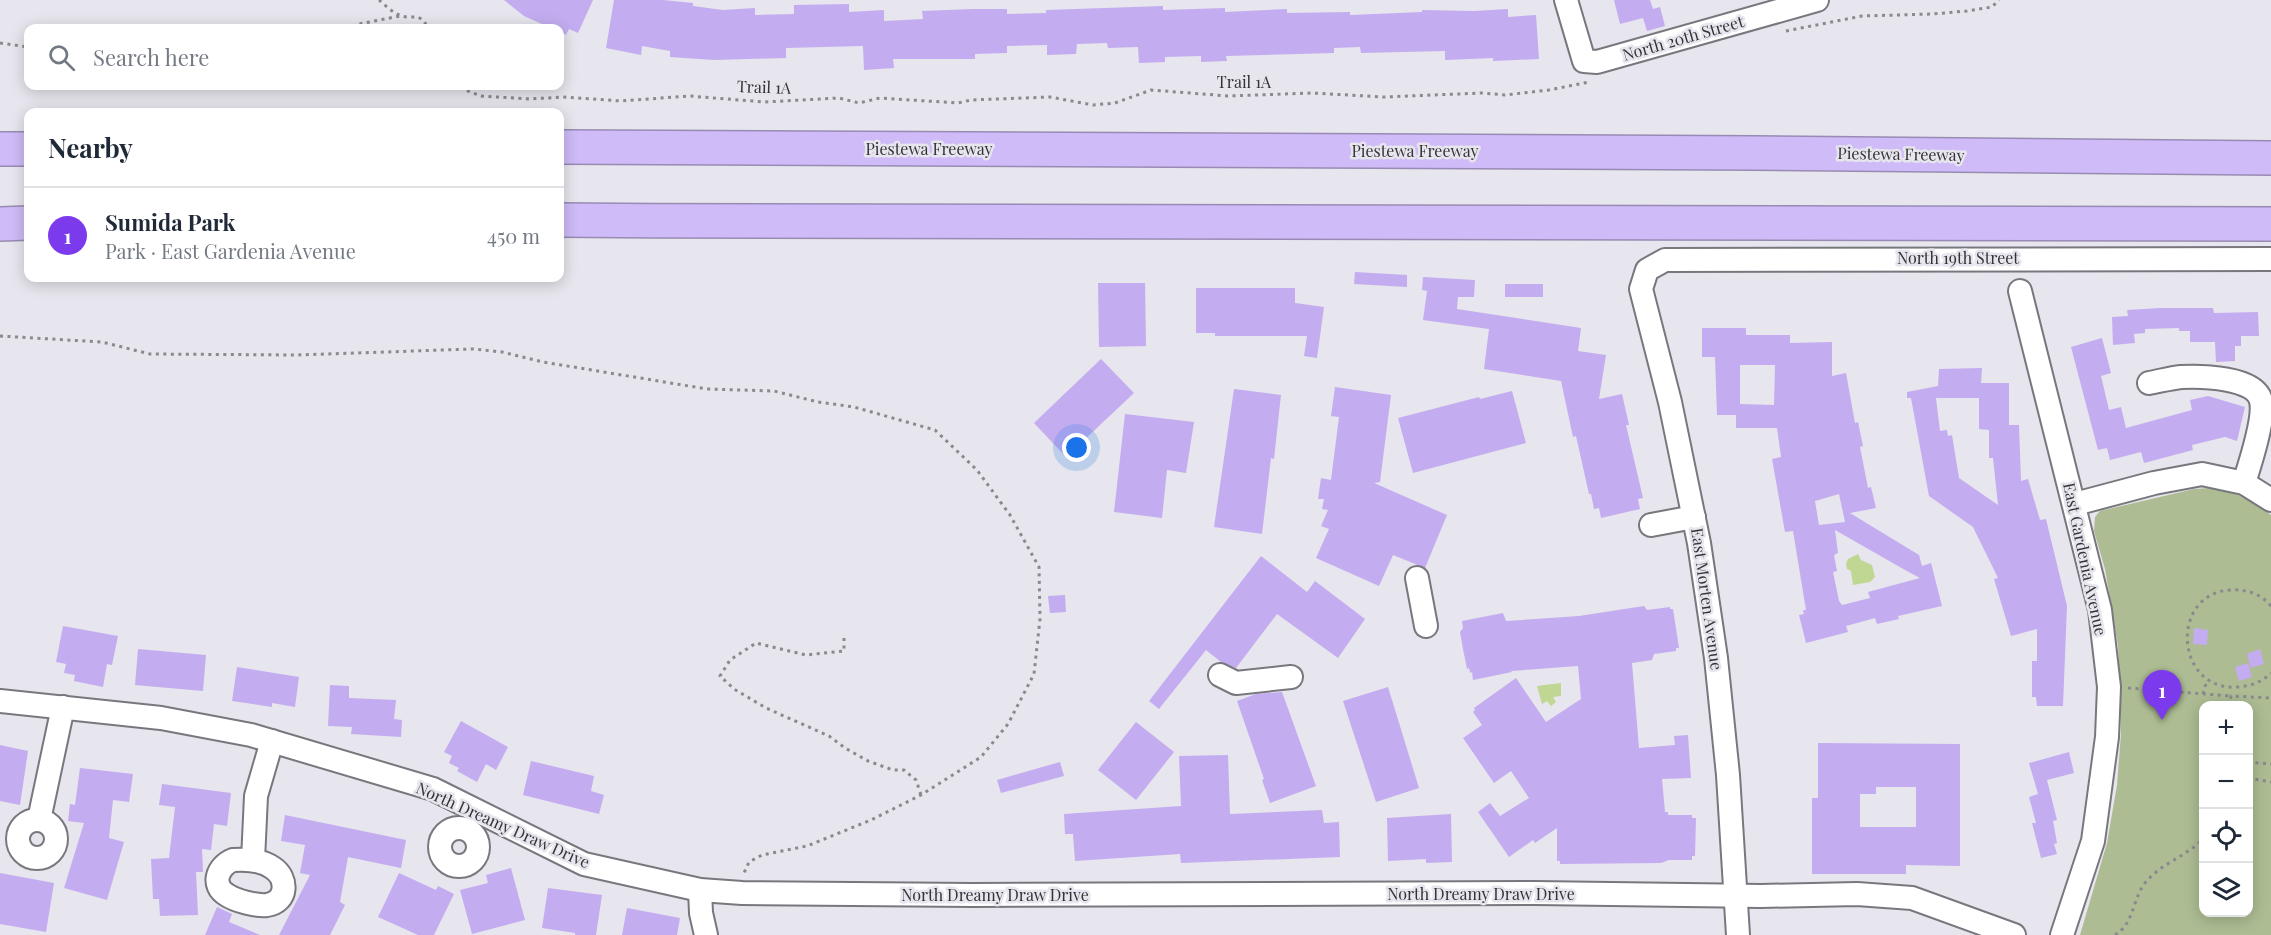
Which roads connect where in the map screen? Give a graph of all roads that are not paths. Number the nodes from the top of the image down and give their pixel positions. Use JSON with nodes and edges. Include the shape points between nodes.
{"nodes":[{"id":1,"x":1566,"y":0,"type":"edge"},
{"id":2,"x":1816,"y":0,"type":"edge"},
{"id":3,"x":1769,"y":16,"type":"edge"},
{"id":4,"x":2271,"y":145,"type":"edge"},
{"id":5,"x":564,"y":147,"type":"edge"},
{"id":6,"x":0,"y":149,"type":"edge"},
{"id":7,"x":24,"y":149,"type":"edge"},
{"id":8,"x":2230,"y":158,"type":"junction"},
{"id":9,"x":2271,"y":158,"type":"edge"},
{"id":10,"x":564,"y":220,"type":"edge"},
{"id":11,"x":24,"y":223,"type":"edge"},
{"id":12,"x":0,"y":224,"type":"edge"},
{"id":13,"x":2263,"y":225,"type":"edge"},
{"id":14,"x":2271,"y":259,"type":"edge"},
{"id":15,"x":1647,"y":270,"type":"joint"},
{"id":16,"x":2020,"y":291,"type":"dead end"},
{"id":17,"x":2149,"y":383,"type":"dead end"},
{"id":18,"x":2244,"y":483,"type":"junction"},
{"id":19,"x":2271,"y":500,"type":"edge"},
{"id":20,"x":2075,"y":504,"type":"junction"},
{"id":21,"x":1694,"y":517,"type":"junction"},
{"id":22,"x":1651,"y":525,"type":"dead end"},
{"id":23,"x":1417,"y":578,"type":"dead end"},
{"id":24,"x":1426,"y":626,"type":"dead end"},
{"id":25,"x":1220,"y":675,"type":"dead end"},
{"id":26,"x":1292,"y":677,"type":"dead end"},
{"id":27,"x":0,"y":701,"type":"edge"},
{"id":28,"x":63,"y":707,"type":"junction"},
{"id":29,"x":272,"y":741,"type":"junction"},
{"id":30,"x":39,"y":820,"type":"dead end"},
{"id":31,"x":253,"y":860,"type":"dead end"},
{"id":32,"x":700,"y":890,"type":"junction"},
{"id":33,"x":1736,"y":896,"type":"junction"},
{"id":34,"x":706,"y":935,"type":"edge"},
{"id":35,"x":1738,"y":935,"type":"edge"},
{"id":36,"x":2014,"y":935,"type":"edge"},
{"id":37,"x":2062,"y":935,"type":"edge"}],
"edges":[{"from":1,"to":3,"type":"street","name":"North 20th Street","via":[[1587,71],[1597,62]]},
{"from":2,"to":3,"type":"street","name":"North 20th Street"},
{"from":4,"to":8,"type":"highway"},
{"from":5,"to":8,"type":"highway","name":"Piestewa Freeway"},
{"from":6,"to":7,"type":"highway"},
{"from":8,"to":9,"type":"highway","name":"Piestewa Freeway"},
{"from":10,"to":13,"type":"highway"},
{"from":11,"to":12,"type":"highway"},
{"from":14,"to":15,"type":"street","name":"North 19th Street","via":[[1665,260]]},
{"from":15,"to":21,"type":"street","name":"East Morten Avenue","via":[[1641,289]]},
{"from":16,"to":20,"type":"street","name":"East Gardenia Avenue"},
{"from":17,"to":18,"type":"street","via":[[2181,377],[2224,379],[2256,391],[2261,414]]},
{"from":18,"to":19,"type":"street"},
{"from":18,"to":20,"type":"street","via":[[2202,474]]},
{"from":20,"to":37,"type":"street","name":"East Gardenia Avenue","via":[[2100,610],[2109,687],[2107,737],[2093,841]]},
{"from":21,"to":22,"type":"street"},
{"from":21,"to":33,"type":"street","name":"East Morten Avenue","via":[[1716,658]]},
{"from":23,"to":24,"type":"street"},
{"from":25,"to":26,"type":"street","via":[[1236,683]]},
{"from":27,"to":28,"type":"street","name":"North Dreamy Draw Drive"},
{"from":28,"to":29,"type":"street","name":"North Dreamy Draw Drive","via":[[161,718]]},
{"from":28,"to":30,"type":"street"},
{"from":29,"to":31,"type":"street","via":[[256,796]]},
{"from":29,"to":32,"type":"street","name":"North Dreamy Draw Drive","via":[[433,789],[472,821],[584,864]]},
{"from":32,"to":33,"type":"street","name":"North Dreamy Draw Drive"},
{"from":32,"to":34,"type":"street"},
{"from":33,"to":35,"type":"street","name":"East Morten Avenue"},
{"from":33,"to":36,"type":"street","name":"North Dreamy Draw Drive","via":[[1857,894],[1912,898]]}]}
